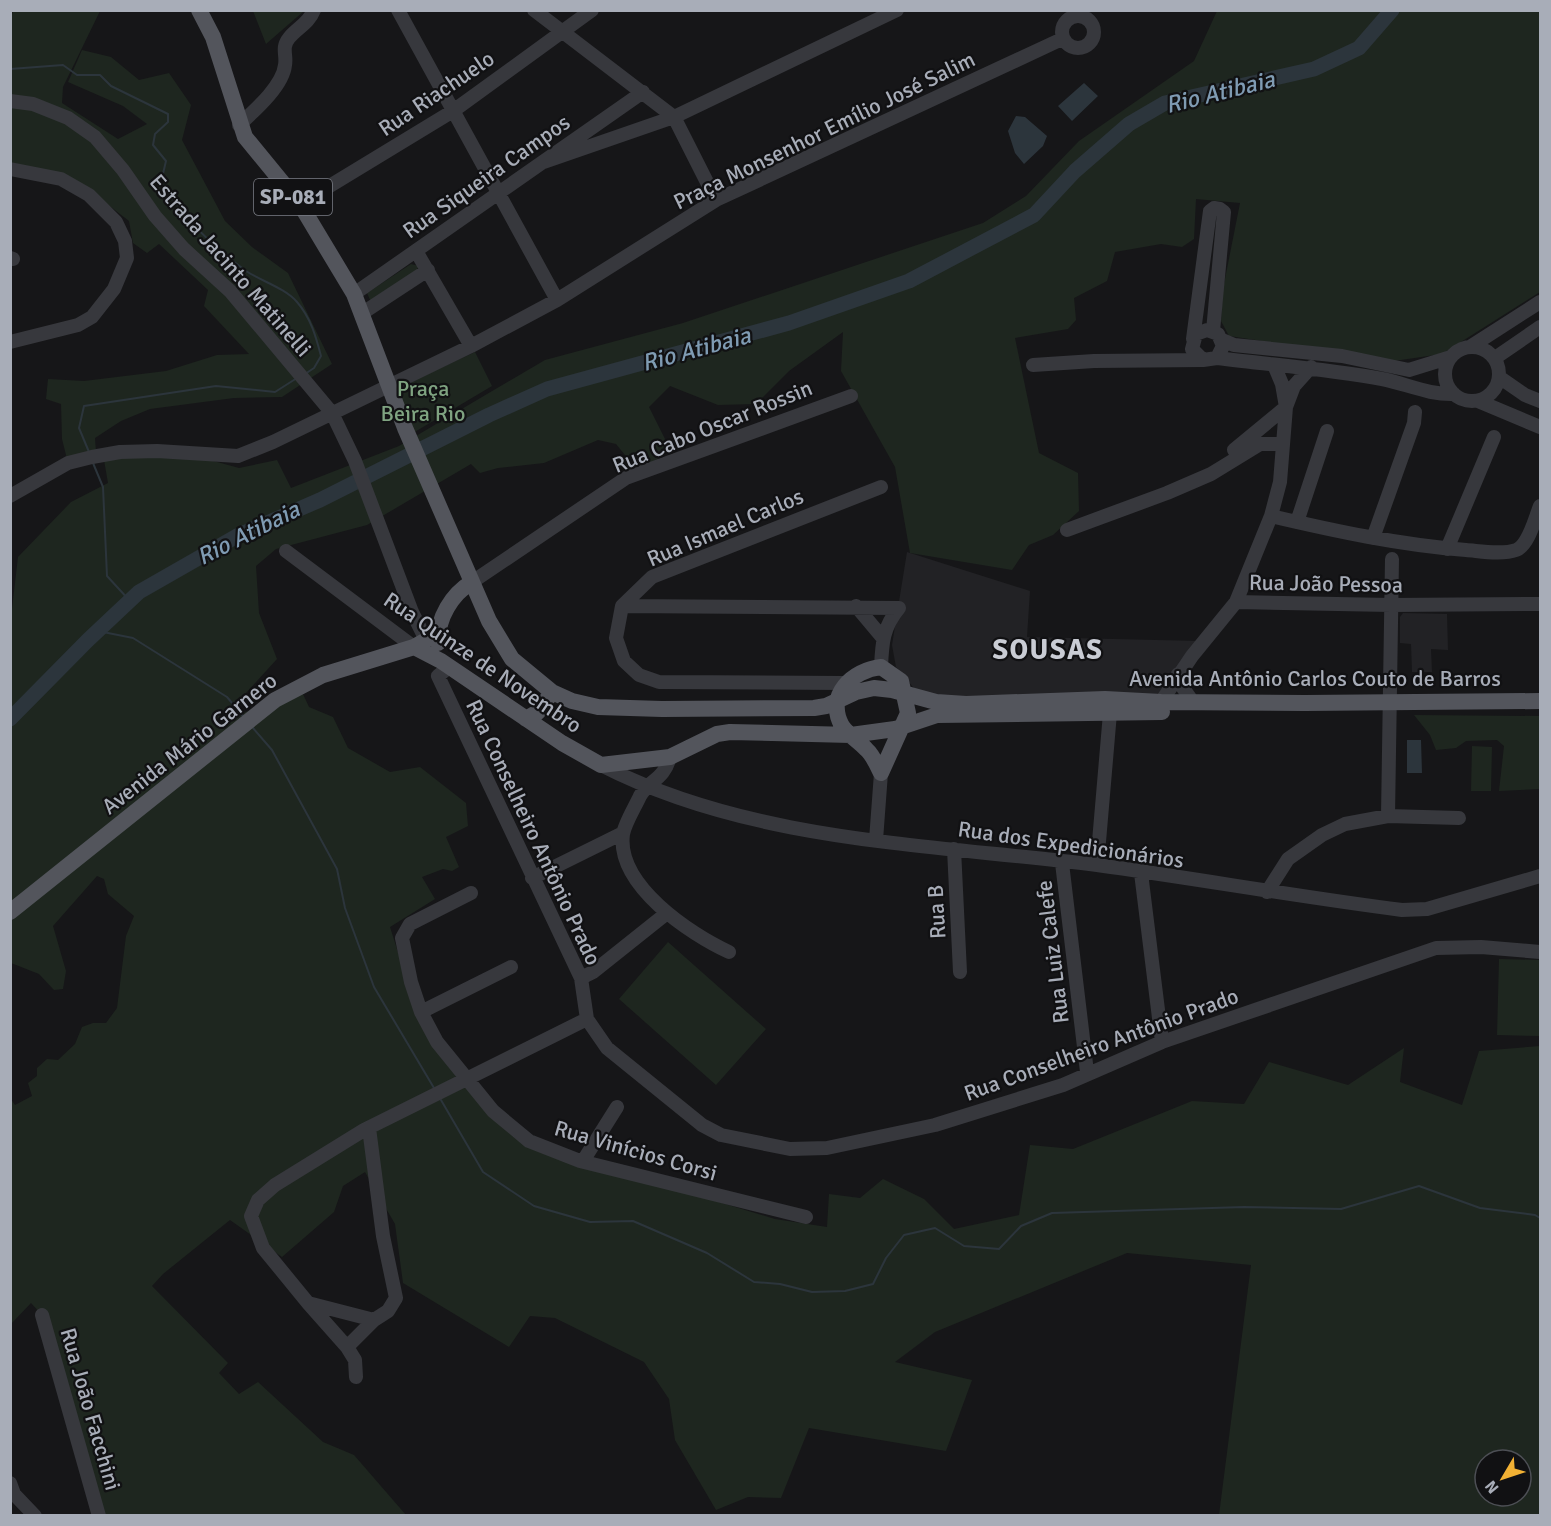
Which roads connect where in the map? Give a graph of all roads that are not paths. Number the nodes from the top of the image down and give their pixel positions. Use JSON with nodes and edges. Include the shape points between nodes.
{"nodes":[{"id":1,"x":199,"y":10,"type":"edge"},
{"id":2,"x":314,"y":10,"type":"edge"},
{"id":3,"x":398,"y":10,"type":"edge"},
{"id":4,"x":534,"y":10,"type":"edge"},
{"id":5,"x":592,"y":10,"type":"edge"},
{"id":6,"x":897,"y":10,"type":"edge"},
{"id":7,"x":1071,"y":13,"type":"edge"},
{"id":8,"x":561,"y":31,"type":"junction"},
{"id":9,"x":1062,"y":39,"type":"junction"},
{"id":10,"x":643,"y":92,"type":"junction"},
{"id":11,"x":10,"y":101,"type":"edge"},
{"id":12,"x":453,"y":111,"type":"junction"},
{"id":13,"x":674,"y":117,"type":"junction"},
{"id":14,"x":239,"y":125,"type":"junction"},
{"id":15,"x":544,"y":162,"type":"junction"},
{"id":16,"x":10,"y":169,"type":"edge"},
{"id":17,"x":499,"y":193,"type":"junction"},
{"id":18,"x":716,"y":200,"type":"junction"},
{"id":19,"x":300,"y":204,"type":"junction"},
{"id":20,"x":416,"y":251,"type":"junction"},
{"id":21,"x":428,"y":270,"type":"junction"},
{"id":22,"x":354,"y":294,"type":"junction"},
{"id":23,"x":557,"y":300,"type":"junction"},
{"id":24,"x":1540,"y":302,"type":"edge"},
{"id":25,"x":361,"y":314,"type":"junction"},
{"id":26,"x":1540,"y":327,"type":"edge"},
{"id":27,"x":1217,"y":335,"type":"junction"},
{"id":28,"x":1192,"y":340,"type":"junction"},
{"id":29,"x":10,"y":342,"type":"edge"},
{"id":30,"x":471,"y":346,"type":"junction"},
{"id":31,"x":1470,"y":347,"type":"junction"},
{"id":32,"x":1451,"y":357,"type":"junction"},
{"id":33,"x":1217,"y":358,"type":"junction"},
{"id":34,"x":1494,"y":358,"type":"junction"},
{"id":35,"x":1156,"y":360,"type":"junction"},
{"id":36,"x":1203,"y":360,"type":"junction"},
{"id":37,"x":1033,"y":365,"type":"dead end"},
{"id":38,"x":1274,"y":365,"type":"junction"},
{"id":39,"x":1311,"y":367,"type":"junction"},
{"id":40,"x":1500,"y":377,"type":"junction"},
{"id":41,"x":387,"y":386,"type":"junction"},
{"id":42,"x":1454,"y":394,"type":"junction"},
{"id":43,"x":851,"y":396,"type":"dead end"},
{"id":44,"x":1478,"y":401,"type":"junction"},
{"id":45,"x":1540,"y":401,"type":"edge"},
{"id":46,"x":1286,"y":407,"type":"junction"},
{"id":47,"x":1414,"y":412,"type":"dead end"},
{"id":48,"x":332,"y":413,"type":"junction"},
{"id":49,"x":1540,"y":427,"type":"edge"},
{"id":50,"x":1327,"y":431,"type":"dead end"},
{"id":51,"x":1494,"y":437,"type":"dead end"},
{"id":52,"x":1282,"y":444,"type":"junction"},
{"id":53,"x":1198,"y":478,"type":"junction"},
{"id":54,"x":881,"y":487,"type":"dead end"},
{"id":55,"x":10,"y":496,"type":"edge"},
{"id":56,"x":1540,"y":506,"type":"edge"},
{"id":57,"x":1271,"y":516,"type":"junction"},
{"id":58,"x":1297,"y":522,"type":"junction"},
{"id":59,"x":1067,"y":530,"type":"dead end"},
{"id":60,"x":1373,"y":537,"type":"junction"},
{"id":61,"x":1447,"y":549,"type":"junction"},
{"id":62,"x":286,"y":552,"type":"dead end"},
{"id":63,"x":1392,"y":559,"type":"dead end"},
{"id":64,"x":472,"y":582,"type":"junction"},
{"id":65,"x":1236,"y":602,"type":"junction"},
{"id":66,"x":1540,"y":604,"type":"edge"},
{"id":67,"x":1391,"y":605,"type":"junction"},
{"id":68,"x":622,"y":606,"type":"junction"},
{"id":69,"x":856,"y":606,"type":"junction"},
{"id":70,"x":882,"y":637,"type":"junction"},
{"id":71,"x":426,"y":640,"type":"junction"},
{"id":72,"x":881,"y":667,"type":"junction"},
{"id":73,"x":443,"y":668,"type":"junction"},
{"id":74,"x":1178,"y":674,"type":"junction"},
{"id":75,"x":841,"y":691,"type":"junction"},
{"id":76,"x":552,"y":692,"type":"junction"},
{"id":77,"x":906,"y":695,"type":"junction"},
{"id":78,"x":1540,"y":701,"type":"edge"},
{"id":79,"x":1161,"y":702,"type":"junction"},
{"id":80,"x":1192,"y":702,"type":"junction"},
{"id":81,"x":1389,"y":707,"type":"junction"},
{"id":82,"x":1540,"y":711,"type":"edge"},
{"id":83,"x":1110,"y":713,"type":"junction"},
{"id":84,"x":526,"y":719,"type":"junction"},
{"id":85,"x":905,"y":724,"type":"junction"},
{"id":86,"x":851,"y":735,"type":"junction"},
{"id":87,"x":670,"y":757,"type":"junction"},
{"id":88,"x":601,"y":765,"type":"junction"},
{"id":89,"x":881,"y":773,"type":"junction"},
{"id":90,"x":650,"y":786,"type":"junction"},
{"id":91,"x":1388,"y":816,"type":"junction"},
{"id":92,"x":1459,"y":818,"type":"dead end"},
{"id":93,"x":623,"y":833,"type":"junction"},
{"id":94,"x":876,"y":840,"type":"junction"},
{"id":95,"x":954,"y":849,"type":"junction"},
{"id":96,"x":1062,"y":863,"type":"junction"},
{"id":97,"x":1097,"y":866,"type":"junction"},
{"id":98,"x":1141,"y":873,"type":"junction"},
{"id":99,"x":1540,"y":876,"type":"edge"},
{"id":100,"x":532,"y":878,"type":"junction"},
{"id":101,"x":1266,"y":892,"type":"junction"},
{"id":102,"x":471,"y":893,"type":"dead end"},
{"id":103,"x":10,"y":912,"type":"edge"},
{"id":104,"x":667,"y":913,"type":"junction"},
{"id":105,"x":729,"y":952,"type":"dead end"},
{"id":106,"x":1540,"y":952,"type":"edge"},
{"id":107,"x":511,"y":967,"type":"dead end"},
{"id":108,"x":960,"y":972,"type":"dead end"},
{"id":109,"x":581,"y":978,"type":"junction"},
{"id":110,"x":421,"y":1012,"type":"junction"},
{"id":111,"x":587,"y":1019,"type":"junction"},
{"id":112,"x":1162,"y":1042,"type":"junction"},
{"id":113,"x":1087,"y":1072,"type":"junction"},
{"id":114,"x":469,"y":1078,"type":"junction"},
{"id":115,"x":617,"y":1107,"type":"dead end"},
{"id":116,"x":369,"y":1128,"type":"junction"},
{"id":117,"x":583,"y":1161,"type":"junction"},
{"id":118,"x":806,"y":1217,"type":"dead end"},
{"id":119,"x":308,"y":1303,"type":"junction"},
{"id":120,"x":42,"y":1315,"type":"dead end"},
{"id":121,"x":374,"y":1320,"type":"junction"},
{"id":122,"x":347,"y":1347,"type":"junction"},
{"id":123,"x":356,"y":1377,"type":"dead end"},
{"id":124,"x":10,"y":1483,"type":"edge"},
{"id":125,"x":35,"y":1515,"type":"edge"},
{"id":126,"x":99,"y":1515,"type":"edge"}],
"edges":[{"from":1,"to":14,"type":"main road","number":"SP-081","via":[[213,38]]},
{"from":2,"to":14,"type":"street","via":[[283,48],[285,66],[272,92]]},
{"from":3,"to":12,"type":"street"},
{"from":4,"to":8,"type":"street"},
{"from":5,"to":8,"type":"street","name":"Rua Riachuelo"},
{"from":6,"to":13,"type":"street"},
{"from":7,"to":9,"type":"street","via":[[1063,24]]},
{"from":7,"to":9,"type":"street","via":[[1090,21],[1094,37],[1087,45],[1076,48]]},
{"from":8,"to":10,"type":"street"},
{"from":8,"to":12,"type":"street","name":"Rua Riachuelo"},
{"from":9,"to":18,"type":"street","name":"Praça Monsenhor Emílio José Salim"},
{"from":10,"to":13,"type":"street"},
{"from":10,"to":15,"type":"street","name":"Rua Siqueira Campos"},
{"from":11,"to":48,"type":"street","name":"Estrada Jacinto Matinelli","via":[[33,104],[68,118],[95,137],[155,216],[230,291]]},
{"from":12,"to":17,"type":"street"},
{"from":12,"to":19,"type":"street","name":"Rua Riachuelo"},
{"from":13,"to":15,"type":"street"},
{"from":13,"to":18,"type":"street"},
{"from":14,"to":19,"type":"main road","number":"SP-081"},
{"from":15,"to":17,"type":"street","name":"Rua Siqueira Campos"},
{"from":16,"to":29,"type":"street","via":[[61,179],[89,195],[116,222],[127,258],[114,289],[92,317],[78,325]]},
{"from":17,"to":20,"type":"street","name":"Rua Siqueira Campos"},
{"from":17,"to":23,"type":"street"},
{"from":18,"to":23,"type":"street","name":"Praça Monsenhor Emílio José Salim"},
{"from":19,"to":22,"type":"main road","number":"SP-081"},
{"from":20,"to":21,"type":"street"},
{"from":20,"to":22,"type":"street","name":"Rua Siqueira Campos"},
{"from":21,"to":25,"type":"street"},
{"from":21,"to":30,"type":"street"},
{"from":22,"to":25,"type":"main road","number":"SP-081"},
{"from":23,"to":30,"type":"street","name":"Praça Monsenhor Emílio José Salim"},
{"from":24,"to":31,"type":"street"},
{"from":25,"to":41,"type":"main road","number":"SP-081"},
{"from":26,"to":34,"type":"street"},
{"from":27,"to":28,"type":"street","via":[[1201,331]]},
{"from":27,"to":28,"type":"street","via":[[1224,212],[1214,208],[1210,212]]},
{"from":27,"to":32,"type":"street","via":[[1234,345],[1342,356],[1409,370]]},
{"from":27,"to":33,"type":"street","via":[[1223,346]]},
{"from":28,"to":35,"type":"street","via":[[1180,354]]},
{"from":28,"to":36,"type":"street","via":[[1192,349]]},
{"from":30,"to":41,"type":"street","name":"Praça Monsenhor Emílio José Salim"},
{"from":31,"to":32,"type":"street"},
{"from":31,"to":34,"type":"street"},
{"from":32,"to":42,"type":"street","via":[[1445,376]]},
{"from":33,"to":36,"type":"street"},
{"from":33,"to":38,"type":"street"},
{"from":34,"to":40,"type":"street"},
{"from":35,"to":36,"type":"street"},
{"from":35,"to":37,"type":"street"},
{"from":38,"to":39,"type":"street"},
{"from":38,"to":46,"type":"street"},
{"from":39,"to":42,"type":"street"},
{"from":39,"to":46,"type":"street","via":[[1294,386]]},
{"from":40,"to":44,"type":"street","via":[[1489,396]]},
{"from":40,"to":45,"type":"street"},
{"from":41,"to":48,"type":"street","name":"Praça Monsenhor Emílio José Salim"},
{"from":41,"to":64,"type":"main road","name":"Avenida Antônio Carlos Couto de Barros"},
{"from":42,"to":44,"type":"street","via":[[1467,401]]},
{"from":43,"to":64,"type":"street","name":"Rua Cabo Oscar Rossin","via":[[626,478]]},
{"from":44,"to":49,"type":"street"},
{"from":46,"to":52,"type":"street"},
{"from":46,"to":53,"type":"street"},
{"from":47,"to":60,"type":"street","via":[[1414,423]]},
{"from":48,"to":55,"type":"street","name":"Praça Monsenhor Emílio José Salim","via":[[238,456],[120,452],[68,463]]},
{"from":48,"to":71,"type":"street","name":"Estrada Jacinto Matinelli"},
{"from":50,"to":58,"type":"street"},
{"from":51,"to":61,"type":"street"},
{"from":52,"to":53,"type":"street","via":[[1260,444]]},
{"from":52,"to":57,"type":"street","via":[[1280,482]]},
{"from":53,"to":59,"type":"street","via":[[1167,494]]},
{"from":54,"to":68,"type":"street","name":"Rua Ismael Carlos","via":[[652,577]]},
{"from":56,"to":61,"type":"street","via":[[1524,544],[1517,550]]},
{"from":57,"to":58,"type":"street"},
{"from":57,"to":65,"type":"street"},
{"from":58,"to":60,"type":"street"},
{"from":60,"to":61,"type":"street"},
{"from":62,"to":71,"type":"street","name":"Rua Quinze de Novembro"},
{"from":63,"to":67,"type":"street"},
{"from":64,"to":71,"type":"main road","via":[[452,597]]},
{"from":64,"to":76,"type":"main road","name":"Avenida Antônio Carlos Couto de Barros","via":[[512,660]]},
{"from":65,"to":67,"type":"street","name":"Rua João Pessoa"},
{"from":65,"to":74,"type":"street","name":"Rua João Pessoa"},
{"from":66,"to":67,"type":"street","name":"Rua João Pessoa"},
{"from":67,"to":81,"type":"street"},
{"from":68,"to":69,"type":"street"},
{"from":68,"to":75,"type":"street","via":[[616,638],[624,661],[639,675],[659,682]]},
{"from":69,"to":70,"type":"street"},
{"from":69,"to":70,"type":"street","via":[[899,608]]},
{"from":70,"to":72,"type":"street"},
{"from":71,"to":73,"type":"main road","name":"Rua Quinze de Novembro"},
{"from":71,"to":73,"type":"main road"},
{"from":71,"to":103,"type":"main road","name":"Avenida Mário Garnero","via":[[323,675],[275,700]]},
{"from":72,"to":75,"type":"main road","via":[[859,672]]},
{"from":72,"to":77,"type":"main road","via":[[901,681]]},
{"from":73,"to":84,"type":"main road","name":"Rua Quinze de Novembro"},
{"from":73,"to":100,"type":"street","name":"Rua Conselheiro Antônio Prado"},
{"from":74,"to":79,"type":"street","name":"Rua João Pessoa"},
{"from":74,"to":80,"type":"street"},
{"from":75,"to":76,"type":"main road","name":"Avenida Antônio Carlos Couto de Barros","via":[[814,708],[662,709],[598,707]]},
{"from":75,"to":77,"type":"main road","name":"Avenida Antônio Carlos Couto de Barros","via":[[874,688]]},
{"from":75,"to":86,"type":"main road","via":[[838,715]]},
{"from":76,"to":84,"type":"main road","via":[[538,712]]},
{"from":77,"to":79,"type":"main road","name":"Avenida Antônio Carlos Couto de Barros","via":[[966,704],[1105,699]]},
{"from":77,"to":85,"type":"main road","via":[[909,713]]},
{"from":78,"to":81,"type":"main road","name":"Avenida Antônio Carlos Couto de Barros"},
{"from":79,"to":80,"type":"main road","name":"Avenida Antônio Carlos Couto de Barros"},
{"from":80,"to":81,"type":"main road","name":"Avenida Antônio Carlos Couto de Barros"},
{"from":81,"to":82,"type":"main road","name":"Avenida Antônio Carlos Couto de Barros"},
{"from":81,"to":83,"type":"main road","name":"Avenida Antônio Carlos Couto de Barros"},
{"from":81,"to":91,"type":"street"},
{"from":83,"to":85,"type":"main road","name":"Avenida Antônio Carlos Couto de Barros","via":[[937,715]]},
{"from":83,"to":97,"type":"street"},
{"from":84,"to":88,"type":"main road","name":"Rua Quinze de Novembro"},
{"from":85,"to":86,"type":"main road","name":"Avenida Antônio Carlos Couto de Barros","via":[[884,732]]},
{"from":85,"to":89,"type":"main road"},
{"from":86,"to":87,"type":"main road","name":"Avenida Antônio Carlos Couto de Barros","via":[[717,734]]},
{"from":86,"to":89,"type":"main road","via":[[868,750]]},
{"from":87,"to":88,"type":"main road"},
{"from":87,"to":90,"type":"street","via":[[663,773]]},
{"from":88,"to":90,"type":"street","name":"Rua dos Expedicionários"},
{"from":89,"to":94,"type":"street"},
{"from":90,"to":93,"type":"street"},
{"from":90,"to":94,"type":"street","name":"Rua dos Expedicionários","via":[[764,822]]},
{"from":91,"to":92,"type":"street"},
{"from":91,"to":101,"type":"street","via":[[1345,824],[1314,840],[1287,859]]},
{"from":93,"to":100,"type":"street"},
{"from":93,"to":104,"type":"street","via":[[626,863]]},
{"from":94,"to":95,"type":"street","name":"Rua dos Expedicionários"},
{"from":95,"to":96,"type":"street","name":"Rua dos Expedicionários"},
{"from":95,"to":108,"type":"street","name":"Rua B"},
{"from":96,"to":97,"type":"street","name":"Rua dos Expedicionários"},
{"from":96,"to":113,"type":"street","name":"Rua Luiz Calefe"},
{"from":97,"to":98,"type":"street","name":"Rua dos Expedicionários"},
{"from":98,"to":101,"type":"street","name":"Rua dos Expedicionários"},
{"from":98,"to":112,"type":"street"},
{"from":99,"to":101,"type":"street","name":"Rua dos Expedicionários","via":[[1427,909],[1402,910]]},
{"from":100,"to":109,"type":"street","name":"Rua Conselheiro Antônio Prado"},
{"from":102,"to":110,"type":"street","name":"Rua Vinícios Corsi","via":[[405,929],[402,938]]},
{"from":104,"to":105,"type":"street","via":[[705,941]]},
{"from":104,"to":109,"type":"street"},
{"from":106,"to":112,"type":"street","name":"Rua Conselheiro Antônio Prado","via":[[1436,948]]},
{"from":107,"to":110,"type":"street"},
{"from":109,"to":111,"type":"street","name":"Rua Conselheiro Antônio Prado"},
{"from":110,"to":114,"type":"street","name":"Rua Vinícios Corsi","via":[[436,1042]]},
{"from":111,"to":113,"type":"street","name":"Rua Conselheiro Antônio Prado","via":[[606,1048],[702,1125],[721,1135],[790,1149],[833,1148],[936,1125],[1063,1085]]},
{"from":111,"to":114,"type":"street"},
{"from":112,"to":113,"type":"street","name":"Rua Conselheiro Antônio Prado"},
{"from":114,"to":116,"type":"street"},
{"from":114,"to":117,"type":"street","name":"Rua Vinícios Corsi","via":[[493,1112],[529,1141]]},
{"from":115,"to":117,"type":"street"},
{"from":116,"to":119,"type":"street","via":[[275,1185],[258,1200],[251,1216],[263,1248]]},
{"from":116,"to":121,"type":"street","via":[[396,1298],[388,1311]]},
{"from":117,"to":118,"type":"street","name":"Rua Vinícios Corsi"},
{"from":119,"to":121,"type":"street"},
{"from":119,"to":122,"type":"street"},
{"from":120,"to":126,"type":"street","name":"Rua João Facchini"},
{"from":121,"to":122,"type":"street"},
{"from":122,"to":123,"type":"street","via":[[355,1360]]},
{"from":124,"to":125,"type":"street","via":[[14,1494]]}]}
